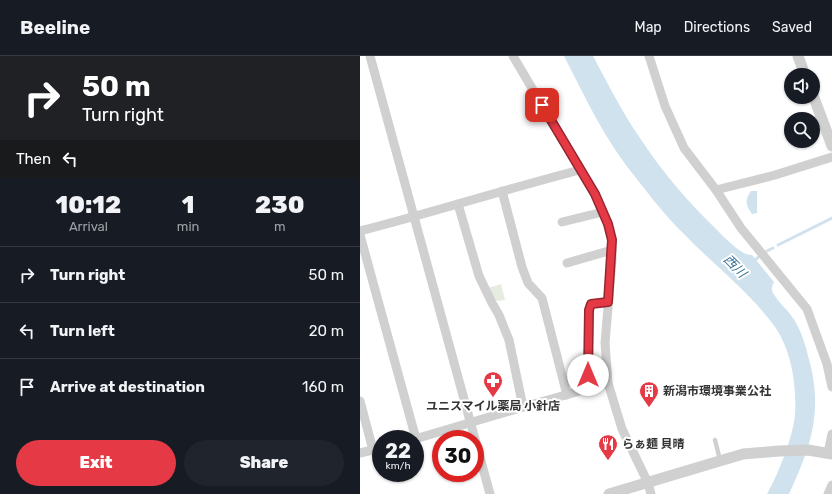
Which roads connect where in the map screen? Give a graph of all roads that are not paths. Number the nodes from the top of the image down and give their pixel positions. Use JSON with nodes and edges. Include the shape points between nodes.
{"nodes":[{"id":1,"x":370,"y":56,"type":"edge"},
{"id":2,"x":513,"y":56,"type":"edge"},
{"id":3,"x":649,"y":56,"type":"edge"},
{"id":4,"x":798,"y":56,"type":"edge"},
{"id":5,"x":802,"y":68,"type":"edge"},
{"id":6,"x":816,"y":104,"type":"edge"},
{"id":7,"x":832,"y":146,"type":"edge"},
{"id":8,"x":832,"y":157,"type":"edge"},
{"id":9,"x":580,"y":170,"type":"junction"},
{"id":10,"x":716,"y":190,"type":"junction"},
{"id":11,"x":502,"y":191,"type":"junction"},
{"id":12,"x":458,"y":204,"type":"junction"},
{"id":13,"x":603,"y":212,"type":"junction"},
{"id":14,"x":415,"y":217,"type":"junction"},
{"id":15,"x":562,"y":222,"type":"dead end"},
{"id":16,"x":360,"y":232,"type":"edge"},
{"id":17,"x":360,"y":235,"type":"edge"},
{"id":18,"x":612,"y":250,"type":"junction"},
{"id":19,"x":567,"y":263,"type":"dead end"},
{"id":20,"x":608,"y":302,"type":"junction"},
{"id":21,"x":608,"y":384,"type":"junction"},
{"id":22,"x":832,"y":387,"type":"edge"},
{"id":23,"x":588,"y":389,"type":"junction"},
{"id":24,"x":567,"y":395,"type":"junction"},
{"id":25,"x":360,"y":401,"type":"edge"},
{"id":26,"x":523,"y":407,"type":"junction"},
{"id":27,"x":471,"y":422,"type":"junction"},
{"id":28,"x":414,"y":430,"type":"edge"},
{"id":29,"x":832,"y":434,"type":"edge"},
{"id":30,"x":372,"y":435,"type":"edge"},
{"id":31,"x":424,"y":437,"type":"edge"},
{"id":32,"x":715,"y":440,"type":"dead end"},
{"id":33,"x":372,"y":450,"type":"edge"},
{"id":34,"x":360,"y":453,"type":"edge"},
{"id":35,"x":830,"y":454,"type":"edge"},
{"id":36,"x":720,"y":461,"type":"junction"},
{"id":37,"x":832,"y":486,"type":"edge"},
{"id":38,"x":650,"y":489,"type":"edge"},
{"id":39,"x":490,"y":494,"type":"edge"},
{"id":40,"x":610,"y":494,"type":"edge"},
{"id":41,"x":828,"y":494,"type":"edge"}],
"edges":[{"from":1,"to":14,"type":"street"},
{"from":2,"to":9,"type":"street"},
{"from":3,"to":10,"type":"street","via":[[665,106],[684,148]]},
{"from":4,"to":5,"type":"street"},
{"from":6,"to":7,"type":"street"},
{"from":8,"to":10,"type":"street"},
{"from":9,"to":11,"type":"street"},
{"from":9,"to":13,"type":"street"},
{"from":10,"to":22,"type":"street","via":[[741,228],[807,309],[827,364]]},
{"from":11,"to":12,"type":"street"},
{"from":11,"to":24,"type":"street","via":[[528,283],[542,298]]},
{"from":12,"to":14,"type":"street"},
{"from":12,"to":26,"type":"street","via":[[479,276],[509,340]]},
{"from":13,"to":15,"type":"street"},
{"from":13,"to":18,"type":"street","via":[[612,240]]},
{"from":14,"to":16,"type":"street"},
{"from":14,"to":27,"type":"street"},
{"from":17,"to":28,"type":"street"},
{"from":18,"to":19,"type":"street"},
{"from":18,"to":20,"type":"street"},
{"from":20,"to":21,"type":"street","via":[[605,343]]},
{"from":20,"to":23,"type":"street","via":[[591,304],[589,310]]},
{"from":21,"to":23,"type":"street"},
{"from":21,"to":38,"type":"street","via":[[622,429]]},
{"from":23,"to":24,"type":"street"},
{"from":24,"to":26,"type":"street"},
{"from":25,"to":30,"type":"street"},
{"from":26,"to":27,"type":"street"},
{"from":27,"to":31,"type":"street"},
{"from":27,"to":39,"type":"street"},
{"from":29,"to":35,"type":"street"},
{"from":32,"to":36,"type":"lane"},
{"from":33,"to":34,"type":"street"},
{"from":35,"to":36,"type":"street","via":[[808,450],[779,451],[743,454]]},
{"from":36,"to":38,"type":"street"},
{"from":37,"to":41,"type":"street"},
{"from":38,"to":40,"type":"street"}]}
